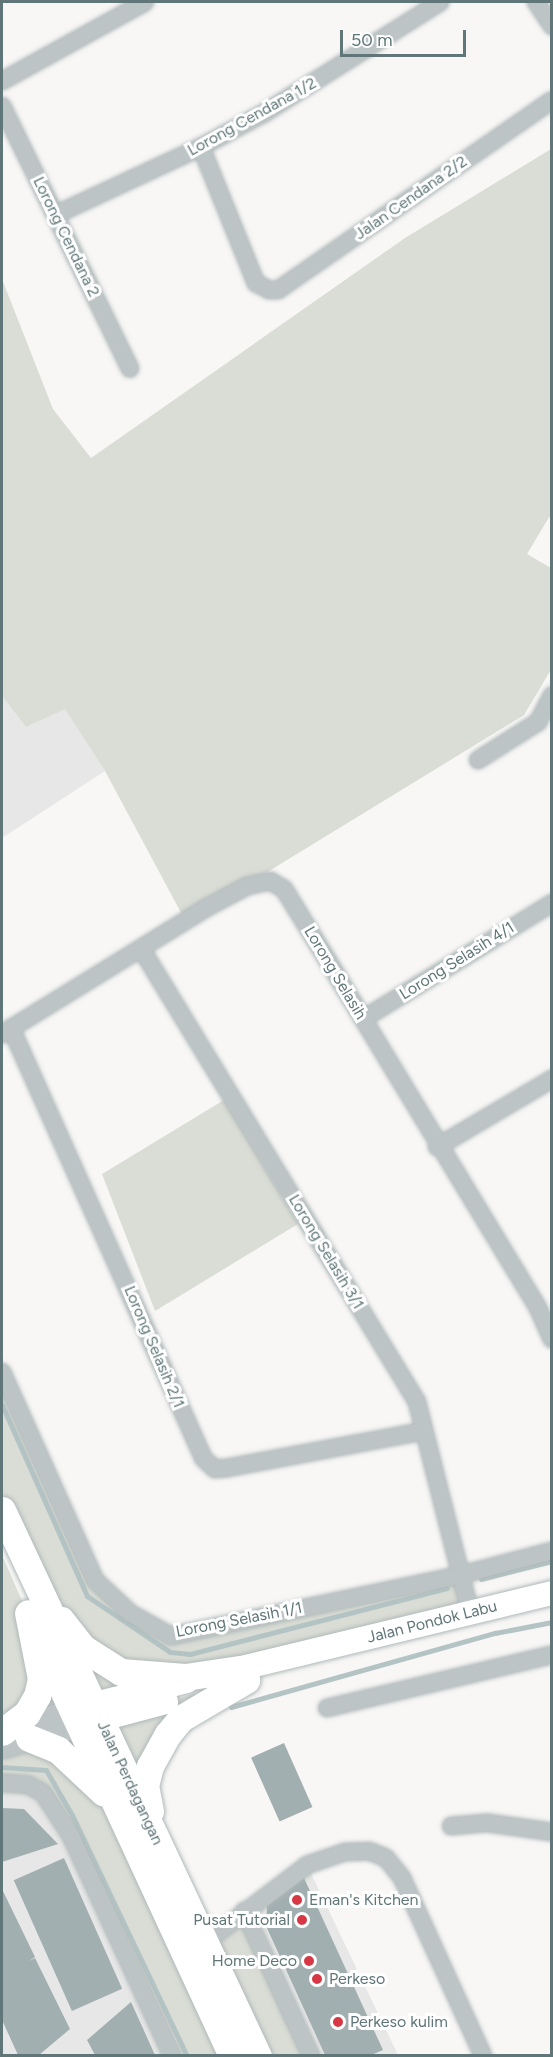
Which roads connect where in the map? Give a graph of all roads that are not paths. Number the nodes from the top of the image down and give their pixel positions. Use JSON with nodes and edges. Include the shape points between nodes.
{"nodes":[{"id":1,"x":145,"y":2,"type":"edge"},
{"id":2,"x":440,"y":2,"type":"edge"},
{"id":3,"x":536,"y":2,"type":"edge"},
{"id":4,"x":552,"y":26,"type":"edge"},
{"id":5,"x":2,"y":81,"type":"edge"},
{"id":6,"x":552,"y":100,"type":"edge"},
{"id":7,"x":2,"y":106,"type":"edge"},
{"id":8,"x":201,"y":147,"type":"junction"},
{"id":9,"x":55,"y":215,"type":"junction"},
{"id":10,"x":130,"y":368,"type":"dead end"},
{"id":11,"x":552,"y":696,"type":"edge"},
{"id":12,"x":478,"y":760,"type":"dead end"},
{"id":13,"x":552,"y":903,"type":"edge"},
{"id":14,"x":142,"y":950,"type":"junction"},
{"id":15,"x":363,"y":1019,"type":"junction"},
{"id":16,"x":6,"y":1031,"type":"edge"},
{"id":17,"x":552,"y":1079,"type":"edge"},
{"id":18,"x":437,"y":1147,"type":"junction"},
{"id":19,"x":552,"y":1339,"type":"edge"},
{"id":20,"x":2,"y":1372,"type":"edge"},
{"id":21,"x":424,"y":1431,"type":"junction"},
{"id":22,"x":2,"y":1510,"type":"edge"},
{"id":23,"x":552,"y":1551,"type":"edge"},
{"id":24,"x":2,"y":1555,"type":"edge"},
{"id":25,"x":461,"y":1575,"type":"junction"},
{"id":26,"x":36,"y":1586,"type":"junction"},
{"id":27,"x":552,"y":1593,"type":"edge"},
{"id":28,"x":470,"y":1612,"type":"junction"},
{"id":29,"x":28,"y":1613,"type":"junction"},
{"id":30,"x":552,"y":1655,"type":"edge"},
{"id":31,"x":243,"y":1674,"type":"junction"},
{"id":32,"x":327,"y":1708,"type":"dead end"},
{"id":33,"x":85,"y":1715,"type":"junction"},
{"id":34,"x":2,"y":1732,"type":"edge"},
{"id":35,"x":29,"y":1738,"type":"junction"},
{"id":36,"x":2,"y":1747,"type":"edge"},
{"id":37,"x":2,"y":1783,"type":"edge"},
{"id":38,"x":120,"y":1810,"type":"junction"},
{"id":39,"x":451,"y":1826,"type":"dead end"},
{"id":40,"x":552,"y":1832,"type":"edge"},
{"id":41,"x":160,"y":1848,"type":"junction"},
{"id":42,"x":244,"y":1911,"type":"junction"},
{"id":43,"x":207,"y":1941,"type":"junction"},
{"id":44,"x":172,"y":2055,"type":"edge"},
{"id":45,"x":232,"y":2055,"type":"edge"},
{"id":46,"x":258,"y":2055,"type":"edge"},
{"id":47,"x":311,"y":2055,"type":"edge"},
{"id":48,"x":483,"y":2055,"type":"edge"}],
"edges":[{"from":1,"to":5,"type":"street"},
{"from":2,"to":8,"type":"street","name":"Lorong Cendana 1/2","via":[[266,112]]},
{"from":3,"to":4,"type":"street"},
{"from":6,"to":8,"type":"street","name":"Jalan Cendana 2/2","via":[[289,284],[269,290],[256,283]]},
{"from":7,"to":9,"type":"street","name":"Lorong Cendana 2"},
{"from":8,"to":9,"type":"street","name":"Lorong Cendana 1/2"},
{"from":9,"to":10,"type":"street","name":"Lorong Cendana 2"},
{"from":11,"to":12,"type":"street","via":[[538,722]]},
{"from":13,"to":15,"type":"street","name":"Lorong Selasih 4/1"},
{"from":14,"to":15,"type":"street","name":"Lorong Selasih","via":[[247,886],[270,881],[284,889]]},
{"from":14,"to":16,"type":"street","name":"Lorong Selasih"},
{"from":14,"to":21,"type":"street","name":"Lorong Selasih 3/1","via":[[417,1402]]},
{"from":15,"to":18,"type":"street","name":"Lorong Selasih"},
{"from":16,"to":21,"type":"street","name":"Lorong Selasih 2/1","via":[[203,1458],[215,1469],[227,1468]]},
{"from":17,"to":18,"type":"street"},
{"from":18,"to":19,"type":"street","name":"Lorong Selasih","via":[[538,1308]]},
{"from":20,"to":25,"type":"street","name":"Lorong Selasih 1/1","via":[[95,1580],[130,1613],[171,1635]]},
{"from":21,"to":25,"type":"street","name":"Lorong Selasih 3/1"},
{"from":22,"to":26,"type":"main road","name":"Jalan Perdagangan"},
{"from":23,"to":25,"type":"street","name":"Lorong Selasih 1/1"},
{"from":24,"to":29,"type":"main road","name":"Jalan Perdagangan"},
{"from":25,"to":28,"type":"street","name":"Lorong Selasih 3/1"},
{"from":26,"to":31,"type":"main road","via":[[83,1648],[121,1672],[184,1677]]},
{"from":26,"to":33,"type":"main road","name":"Jalan Perdagangan"},
{"from":27,"to":28,"type":"main road","name":"Jalan Pondok Labu"},
{"from":28,"to":31,"type":"main road","name":"Jalan Pondok Labu"},
{"from":29,"to":33,"type":"main road","name":"Jalan Perdagangan"},
{"from":29,"to":34,"type":"main road","via":[[41,1679],[27,1713]]},
{"from":30,"to":32,"type":"street"},
{"from":31,"to":33,"type":"main road","name":"Jalan Pondok Labu"},
{"from":31,"to":41,"type":"main road","via":[[180,1719],[158,1749],[145,1786]]},
{"from":33,"to":34,"type":"street"},
{"from":33,"to":35,"type":"street"},
{"from":33,"to":38,"type":"main road","name":"Jalan Perdagangan"},
{"from":33,"to":41,"type":"main road","name":"Jalan Perdagangan"},
{"from":35,"to":36,"type":"street"},
{"from":35,"to":38,"type":"main road","via":[[58,1750]]},
{"from":37,"to":44,"type":"street","via":[[28,1785],[43,1793],[71,1836]]},
{"from":38,"to":45,"type":"main road","name":"Jalan Perdagangan"},
{"from":39,"to":40,"type":"street","via":[[488,1823]]},
{"from":41,"to":43,"type":"main road","name":"Jalan Perdagangan"},
{"from":42,"to":43,"type":"street"},
{"from":42,"to":47,"type":"street"},
{"from":42,"to":48,"type":"street","via":[[307,1865],[345,1852],[369,1851],[386,1857],[402,1878]]},
{"from":43,"to":46,"type":"main road","name":"Jalan Perdagangan"}]}
